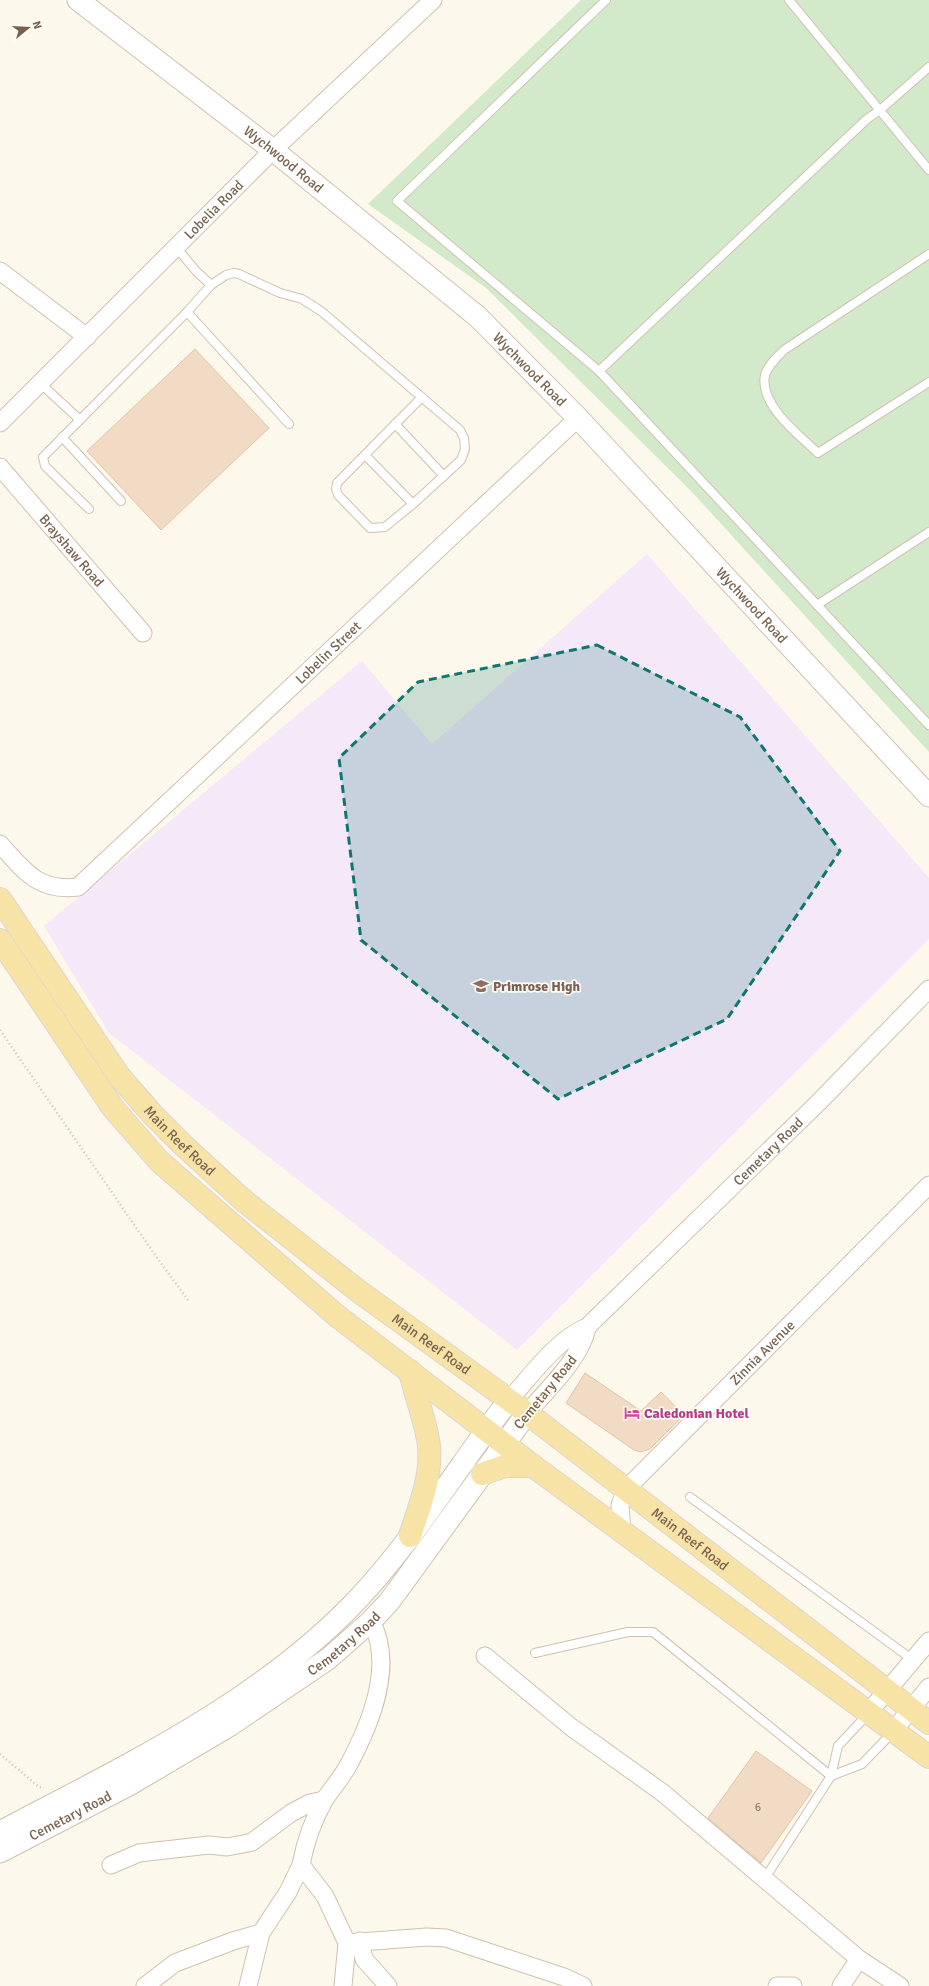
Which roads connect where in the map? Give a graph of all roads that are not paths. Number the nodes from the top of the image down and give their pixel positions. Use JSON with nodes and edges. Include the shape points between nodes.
{"nodes":[{"id":1,"x":78,"y":0,"type":"edge"},
{"id":2,"x":432,"y":0,"type":"edge"},
{"id":3,"x":606,"y":0,"type":"edge"},
{"id":4,"x":789,"y":0,"type":"edge"},
{"id":5,"x":929,"y":67,"type":"edge"},
{"id":6,"x":880,"y":110,"type":"junction"},
{"id":7,"x":274,"y":150,"type":"junction"},
{"id":8,"x":929,"y":170,"type":"edge"},
{"id":9,"x":176,"y":247,"type":"junction"},
{"id":10,"x":929,"y":254,"type":"edge"},
{"id":11,"x":0,"y":271,"type":"edge"},
{"id":12,"x":211,"y":285,"type":"junction"},
{"id":13,"x":187,"y":312,"type":"junction"},
{"id":14,"x":86,"y":337,"type":"junction"},
{"id":15,"x":599,"y":371,"type":"junction"},
{"id":16,"x":929,"y":382,"type":"edge"},
{"id":17,"x":40,"y":383,"type":"junction"},
{"id":18,"x":422,"y":397,"type":"junction"},
{"id":19,"x":578,"y":418,"type":"junction"},
{"id":20,"x":80,"y":420,"type":"junction"},
{"id":21,"x":0,"y":423,"type":"edge"},
{"id":22,"x":289,"y":424,"type":"dead end"},
{"id":23,"x":395,"y":424,"type":"junction"},
{"id":24,"x":62,"y":437,"type":"junction"},
{"id":25,"x":365,"y":455,"type":"junction"},
{"id":26,"x":0,"y":467,"type":"edge"},
{"id":27,"x":444,"y":476,"type":"junction"},
{"id":28,"x":121,"y":501,"type":"dead end"},
{"id":29,"x":413,"y":504,"type":"junction"},
{"id":30,"x":89,"y":509,"type":"dead end"},
{"id":31,"x":929,"y":532,"type":"edge"},
{"id":32,"x":817,"y":605,"type":"junction"},
{"id":33,"x":143,"y":633,"type":"dead end"},
{"id":34,"x":929,"y":725,"type":"edge"},
{"id":35,"x":929,"y":796,"type":"edge"},
{"id":36,"x":0,"y":844,"type":"edge"},
{"id":37,"x":0,"y":899,"type":"edge"},
{"id":38,"x":0,"y":940,"type":"edge"},
{"id":39,"x":929,"y":989,"type":"edge"},
{"id":40,"x":929,"y":1185,"type":"edge"},
{"id":41,"x":386,"y":1310,"type":"junction"},
{"id":42,"x":587,"y":1327,"type":"junction"},
{"id":43,"x":365,"y":1337,"type":"junction"},
{"id":44,"x":410,"y":1371,"type":"junction"},
{"id":45,"x":509,"y":1400,"type":"junction"},
{"id":46,"x":527,"y":1413,"type":"junction"},
{"id":47,"x":486,"y":1429,"type":"junction"},
{"id":48,"x":504,"y":1443,"type":"junction"},
{"id":49,"x":533,"y":1466,"type":"junction"},
{"id":50,"x":482,"y":1474,"type":"junction"},
{"id":51,"x":626,"y":1489,"type":"junction"},
{"id":52,"x":690,"y":1497,"type":"dead end"},
{"id":53,"x":622,"y":1532,"type":"junction"},
{"id":54,"x":410,"y":1536,"type":"junction"},
{"id":55,"x":371,"y":1621,"type":"junction"},
{"id":56,"x":929,"y":1641,"type":"edge"},
{"id":57,"x":534,"y":1653,"type":"dead end"},
{"id":58,"x":485,"y":1656,"type":"dead end"},
{"id":59,"x":913,"y":1660,"type":"junction"},
{"id":60,"x":929,"y":1687,"type":"edge"},
{"id":61,"x":887,"y":1692,"type":"junction"},
{"id":62,"x":911,"y":1710,"type":"junction"},
{"id":63,"x":868,"y":1713,"type":"junction"},
{"id":64,"x":929,"y":1723,"type":"edge"},
{"id":65,"x":893,"y":1731,"type":"junction"},
{"id":66,"x":929,"y":1757,"type":"edge"},
{"id":67,"x":831,"y":1776,"type":"junction"},
{"id":68,"x":324,"y":1800,"type":"junction"},
{"id":69,"x":0,"y":1832,"type":"edge"},
{"id":70,"x":0,"y":1852,"type":"edge"},
{"id":71,"x":301,"y":1865,"type":"junction"},
{"id":72,"x":111,"y":1866,"type":"dead end"},
{"id":73,"x":769,"y":1872,"type":"dead end"},
{"id":74,"x":261,"y":1933,"type":"junction"},
{"id":75,"x":354,"y":1942,"type":"junction"},
{"id":76,"x":859,"y":1959,"type":"junction"},
{"id":77,"x":145,"y":1986,"type":"edge"},
{"id":78,"x":248,"y":1986,"type":"edge"},
{"id":79,"x":343,"y":1986,"type":"edge"},
{"id":80,"x":388,"y":1986,"type":"edge"},
{"id":81,"x":583,"y":1986,"type":"edge"},
{"id":82,"x":778,"y":1986,"type":"edge"},
{"id":83,"x":793,"y":1986,"type":"edge"},
{"id":84,"x":841,"y":1986,"type":"edge"},
{"id":85,"x":900,"y":1986,"type":"edge"}],
"edges":[{"from":1,"to":7,"type":"street","name":"Wychwood Road"},
{"from":2,"to":7,"type":"street","name":"Lobelia Road"},
{"from":3,"to":15,"type":"lane","via":[[397,201]]},
{"from":4,"to":6,"type":"lane"},
{"from":5,"to":6,"type":"lane"},
{"from":6,"to":8,"type":"lane"},
{"from":6,"to":15,"type":"lane","via":[[867,119]]},
{"from":7,"to":9,"type":"street","name":"Lobelia Road"},
{"from":7,"to":19,"type":"street","name":"Wychwood Road","via":[[478,317]]},
{"from":9,"to":12,"type":"lane"},
{"from":9,"to":14,"type":"street","name":"Lobelia Road"},
{"from":10,"to":16,"type":"lane","via":[[784,350],[772,362],[765,376],[767,395],[778,415],[818,453]]},
{"from":11,"to":14,"type":"street"},
{"from":12,"to":13,"type":"lane"},
{"from":12,"to":18,"type":"lane","via":[[226,274],[234,273],[280,293],[302,299],[321,311]]},
{"from":13,"to":20,"type":"lane"},
{"from":13,"to":22,"type":"lane"},
{"from":14,"to":17,"type":"street","name":"Lobelia Road"},
{"from":15,"to":32,"type":"lane"},
{"from":17,"to":20,"type":"lane"},
{"from":17,"to":21,"type":"street","name":"Lobelia Road"},
{"from":18,"to":23,"type":"lane"},
{"from":18,"to":27,"type":"lane","via":[[460,430],[464,438],[465,449],[461,460]]},
{"from":19,"to":35,"type":"street","name":"Wychwood Road"},
{"from":19,"to":36,"type":"street","name":"Lobelin Street","via":[[78,887],[64,889],[41,883],[29,875]]},
{"from":20,"to":24,"type":"lane"},
{"from":23,"to":25,"type":"lane"},
{"from":23,"to":27,"type":"lane"},
{"from":24,"to":28,"type":"lane"},
{"from":24,"to":30,"type":"lane","via":[[46,453],[44,462],[62,484]]},
{"from":25,"to":29,"type":"lane"},
{"from":25,"to":29,"type":"lane","via":[[342,476],[336,489],[338,495],[364,522],[370,528],[384,527]]},
{"from":26,"to":33,"type":"street","name":"Brayshaw Road"},
{"from":27,"to":29,"type":"lane"},
{"from":31,"to":32,"type":"lane"},
{"from":32,"to":34,"type":"lane"},
{"from":37,"to":41,"type":"main road","name":"Main Reef Road","via":[[119,1076],[153,1116],[243,1200]]},
{"from":38,"to":43,"type":"main road","name":"Main Reef Road","via":[[113,1108],[159,1161],[337,1316]]},
{"from":39,"to":42,"type":"street","name":"Cemetary Road","via":[[818,1103]]},
{"from":40,"to":51,"type":"street","name":"Zinnia Avenue"},
{"from":41,"to":43,"type":"main road"},
{"from":41,"to":45,"type":"main road","name":"Main Reef Road"},
{"from":42,"to":45,"type":"street","name":"Cemetary Road","via":[[571,1335]]},
{"from":42,"to":46,"type":"street","name":"Cemetary Road","via":[[582,1345]]},
{"from":43,"to":44,"type":"main road","name":"Main Reef Road"},
{"from":44,"to":47,"type":"main road","name":"Main Reef Road"},
{"from":44,"to":54,"type":"main road","via":[[429,1447],[423,1496]]},
{"from":45,"to":46,"type":"main road","name":"Main Reef Road"},
{"from":45,"to":47,"type":"street","name":"Cemetary Road"},
{"from":46,"to":48,"type":"street","name":"Cemetary Road"},
{"from":46,"to":51,"type":"main road","name":"Main Reef Road"},
{"from":47,"to":48,"type":"main road","name":"Main Reef Road"},
{"from":47,"to":54,"type":"street","name":"Cemetary Road"},
{"from":48,"to":49,"type":"main road","name":"Main Reef Road"},
{"from":48,"to":50,"type":"street","name":"Cemetary Road"},
{"from":49,"to":50,"type":"main road","via":[[505,1466]]},
{"from":49,"to":53,"type":"main road","name":"Main Reef Road"},
{"from":50,"to":55,"type":"street","name":"Cemetary Road","via":[[408,1578]]},
{"from":51,"to":53,"type":"street","name":"Zinnia Avenue","via":[[620,1505]]},
{"from":51,"to":61,"type":"main road","name":"Main Reef Road"},
{"from":52,"to":59,"type":"lane"},
{"from":53,"to":63,"type":"main road","name":"Main Reef Road"},
{"from":54,"to":69,"type":"street","name":"Cemetary Road","via":[[356,1601],[273,1674],[159,1746]]},
{"from":55,"to":68,"type":"street","via":[[377,1633],[382,1656],[376,1695],[364,1732],[349,1765]]},
{"from":55,"to":70,"type":"street","name":"Cemetary Road","via":[[328,1660],[229,1726],[129,1785]]},
{"from":56,"to":59,"type":"street"},
{"from":57,"to":67,"type":"lane","via":[[628,1632],[653,1632]]},
{"from":58,"to":76,"type":"street","via":[[571,1727],[663,1793]]},
{"from":59,"to":61,"type":"street"},
{"from":60,"to":62,"type":"street"},
{"from":61,"to":62,"type":"main road","name":"Main Reef Road"},
{"from":61,"to":63,"type":"street"},
{"from":62,"to":64,"type":"main road","name":"Main Reef Road"},
{"from":62,"to":65,"type":"street"},
{"from":63,"to":65,"type":"main road","name":"Main Reef Road"},
{"from":63,"to":67,"type":"lane","via":[[838,1746]]},
{"from":65,"to":66,"type":"main road","name":"Main Reef Road"},
{"from":65,"to":67,"type":"lane","via":[[862,1764]]},
{"from":67,"to":73,"type":"lane"},
{"from":68,"to":71,"type":"street","via":[[304,1848]]},
{"from":68,"to":72,"type":"street","via":[[300,1808],[252,1842],[228,1847],[209,1845],[139,1852]]},
{"from":71,"to":74,"type":"street","via":[[288,1892]]},
{"from":71,"to":75,"type":"street","via":[[325,1896]]},
{"from":74,"to":77,"type":"street","via":[[223,1944],[175,1964]]},
{"from":74,"to":78,"type":"street"},
{"from":75,"to":79,"type":"street"},
{"from":75,"to":80,"type":"street"},
{"from":75,"to":81,"type":"street","via":[[446,1938],[564,1977]]},
{"from":76,"to":84,"type":"street"},
{"from":76,"to":85,"type":"street"},
{"from":82,"to":83,"type":"street"}]}
